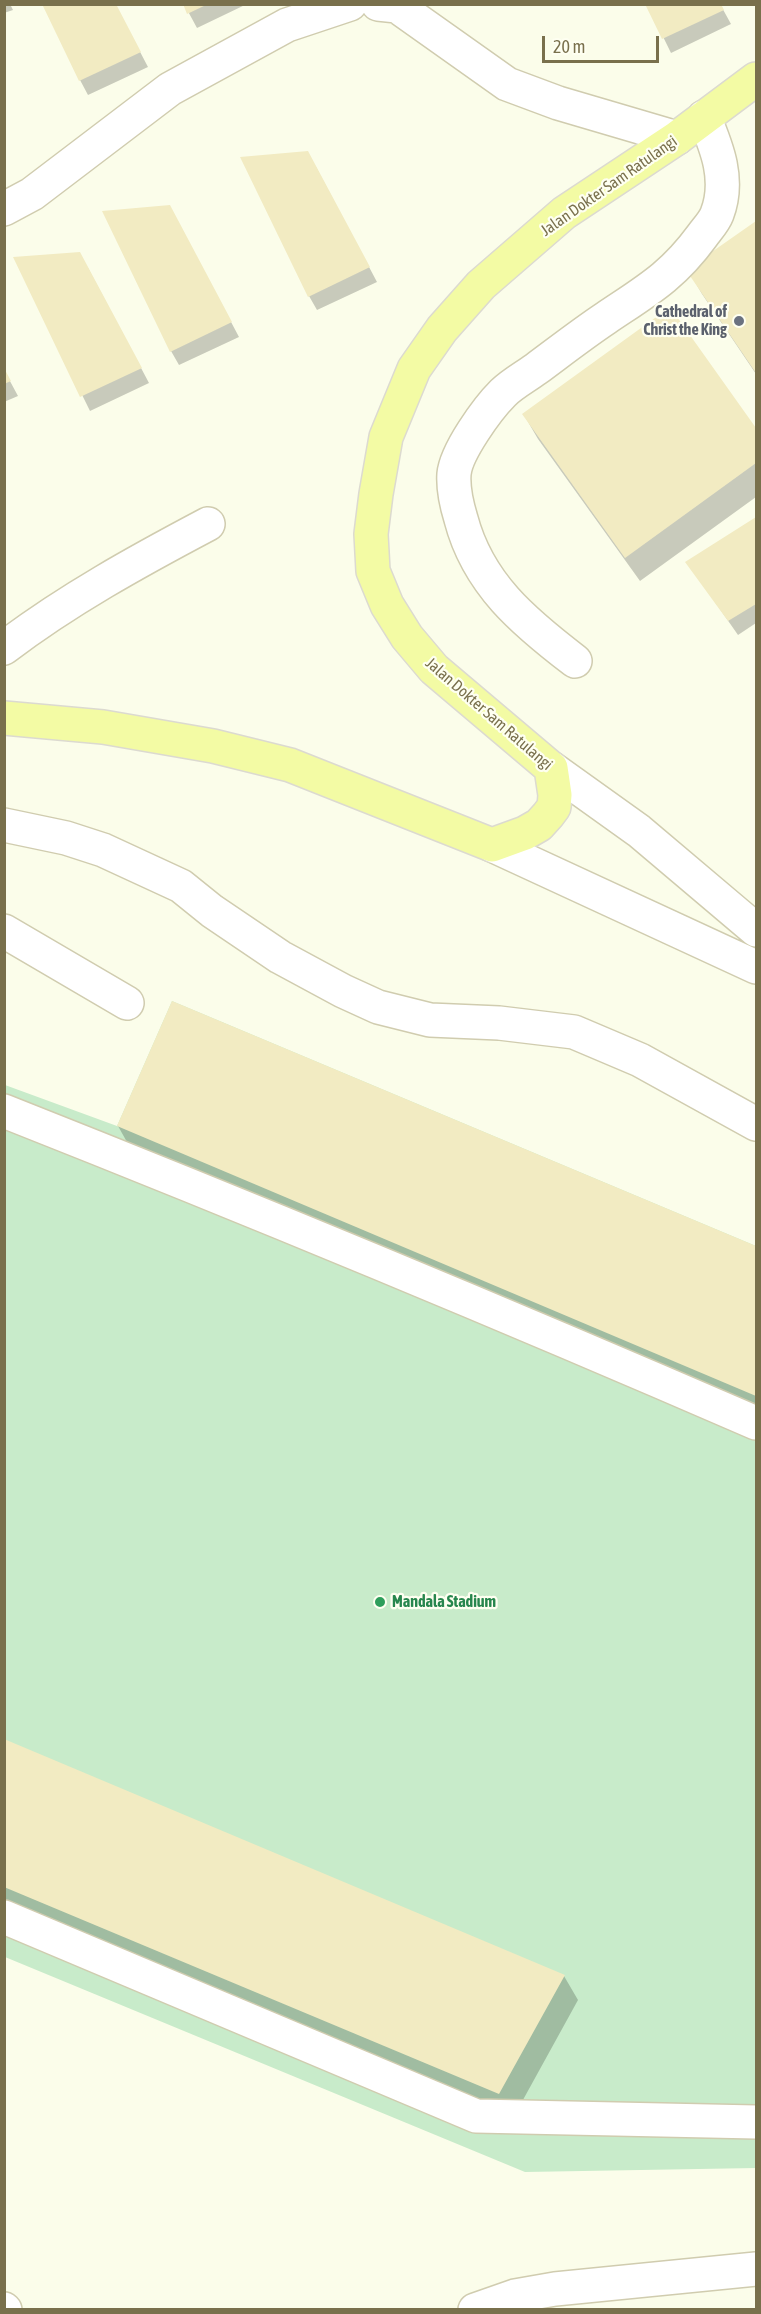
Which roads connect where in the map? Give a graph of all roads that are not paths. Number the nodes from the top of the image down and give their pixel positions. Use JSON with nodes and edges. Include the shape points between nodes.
{"nodes":[{"id":1,"x":350,"y":4,"type":"edge"},
{"id":2,"x":378,"y":4,"type":"edge"},
{"id":3,"x":756,"y":79,"type":"edge"},
{"id":4,"x":704,"y":117,"type":"junction"},
{"id":5,"x":677,"y":138,"type":"junction"},
{"id":6,"x":4,"y":209,"type":"edge"},
{"id":7,"x":208,"y":524,"type":"dead end"},
{"id":8,"x":4,"y":648,"type":"edge"},
{"id":9,"x":575,"y":662,"type":"dead end"},
{"id":10,"x":4,"y":718,"type":"edge"},
{"id":11,"x":550,"y":768,"type":"junction"},
{"id":12,"x":4,"y":825,"type":"edge"},
{"id":13,"x":492,"y":845,"type":"junction"},
{"id":14,"x":756,"y":930,"type":"edge"},
{"id":15,"x":4,"y":931,"type":"edge"},
{"id":16,"x":756,"y":967,"type":"edge"},
{"id":17,"x":127,"y":1003,"type":"dead end"},
{"id":18,"x":4,"y":1111,"type":"edge"},
{"id":19,"x":756,"y":1124,"type":"edge"},
{"id":20,"x":756,"y":1423,"type":"edge"},
{"id":21,"x":4,"y":1917,"type":"edge"},
{"id":22,"x":756,"y":2122,"type":"edge"},
{"id":23,"x":756,"y":2269,"type":"edge"},
{"id":24,"x":515,"y":2296,"type":"junction"},
{"id":25,"x":475,"y":2310,"type":"edge"},
{"id":26,"x":565,"y":2310,"type":"edge"}],
"edges":[{"from":1,"to":6,"type":"street","via":[[287,25],[170,89],[32,194]]},
{"from":2,"to":5,"type":"street","via":[[397,6],[507,84]]},
{"from":3,"to":4,"type":"main road","name":"Jalan Dokter Sam Ratulangi"},
{"from":4,"to":5,"type":"main road","name":"Jalan Dokter Sam Ratulangi"},
{"from":4,"to":9,"type":"street","via":[[719,152],[723,187],[717,215],[667,277],[503,393],[461,451],[454,474],[457,506],[475,561],[517,612]]},
{"from":5,"to":11,"type":"main road","name":"Jalan Dokter Sam Ratulangi","via":[[564,213],[481,285],[442,329],[414,369],[386,437],[371,534],[373,571],[387,605],[434,669]]},
{"from":7,"to":8,"type":"street","via":[[134,563]]},
{"from":10,"to":13,"type":"main road","via":[[103,727],[213,746],[290,765]]},
{"from":11,"to":13,"type":"main road","via":[[555,795],[554,807],[548,815],[525,833]]},
{"from":11,"to":14,"type":"street","name":"Jalan Dokter Sam Ratulangi","via":[[639,831]]},
{"from":12,"to":19,"type":"street","via":[[103,850],[181,886],[280,957],[378,1007],[430,1020],[574,1032],[639,1060]]},
{"from":13,"to":16,"type":"street"},
{"from":15,"to":17,"type":"street"},
{"from":18,"to":20,"type":"street","via":[[505,1314]]},
{"from":21,"to":22,"type":"street","via":[[466,2114]]},
{"from":23,"to":24,"type":"street"},
{"from":24,"to":25,"type":"street"},
{"from":24,"to":26,"type":"street"}]}
